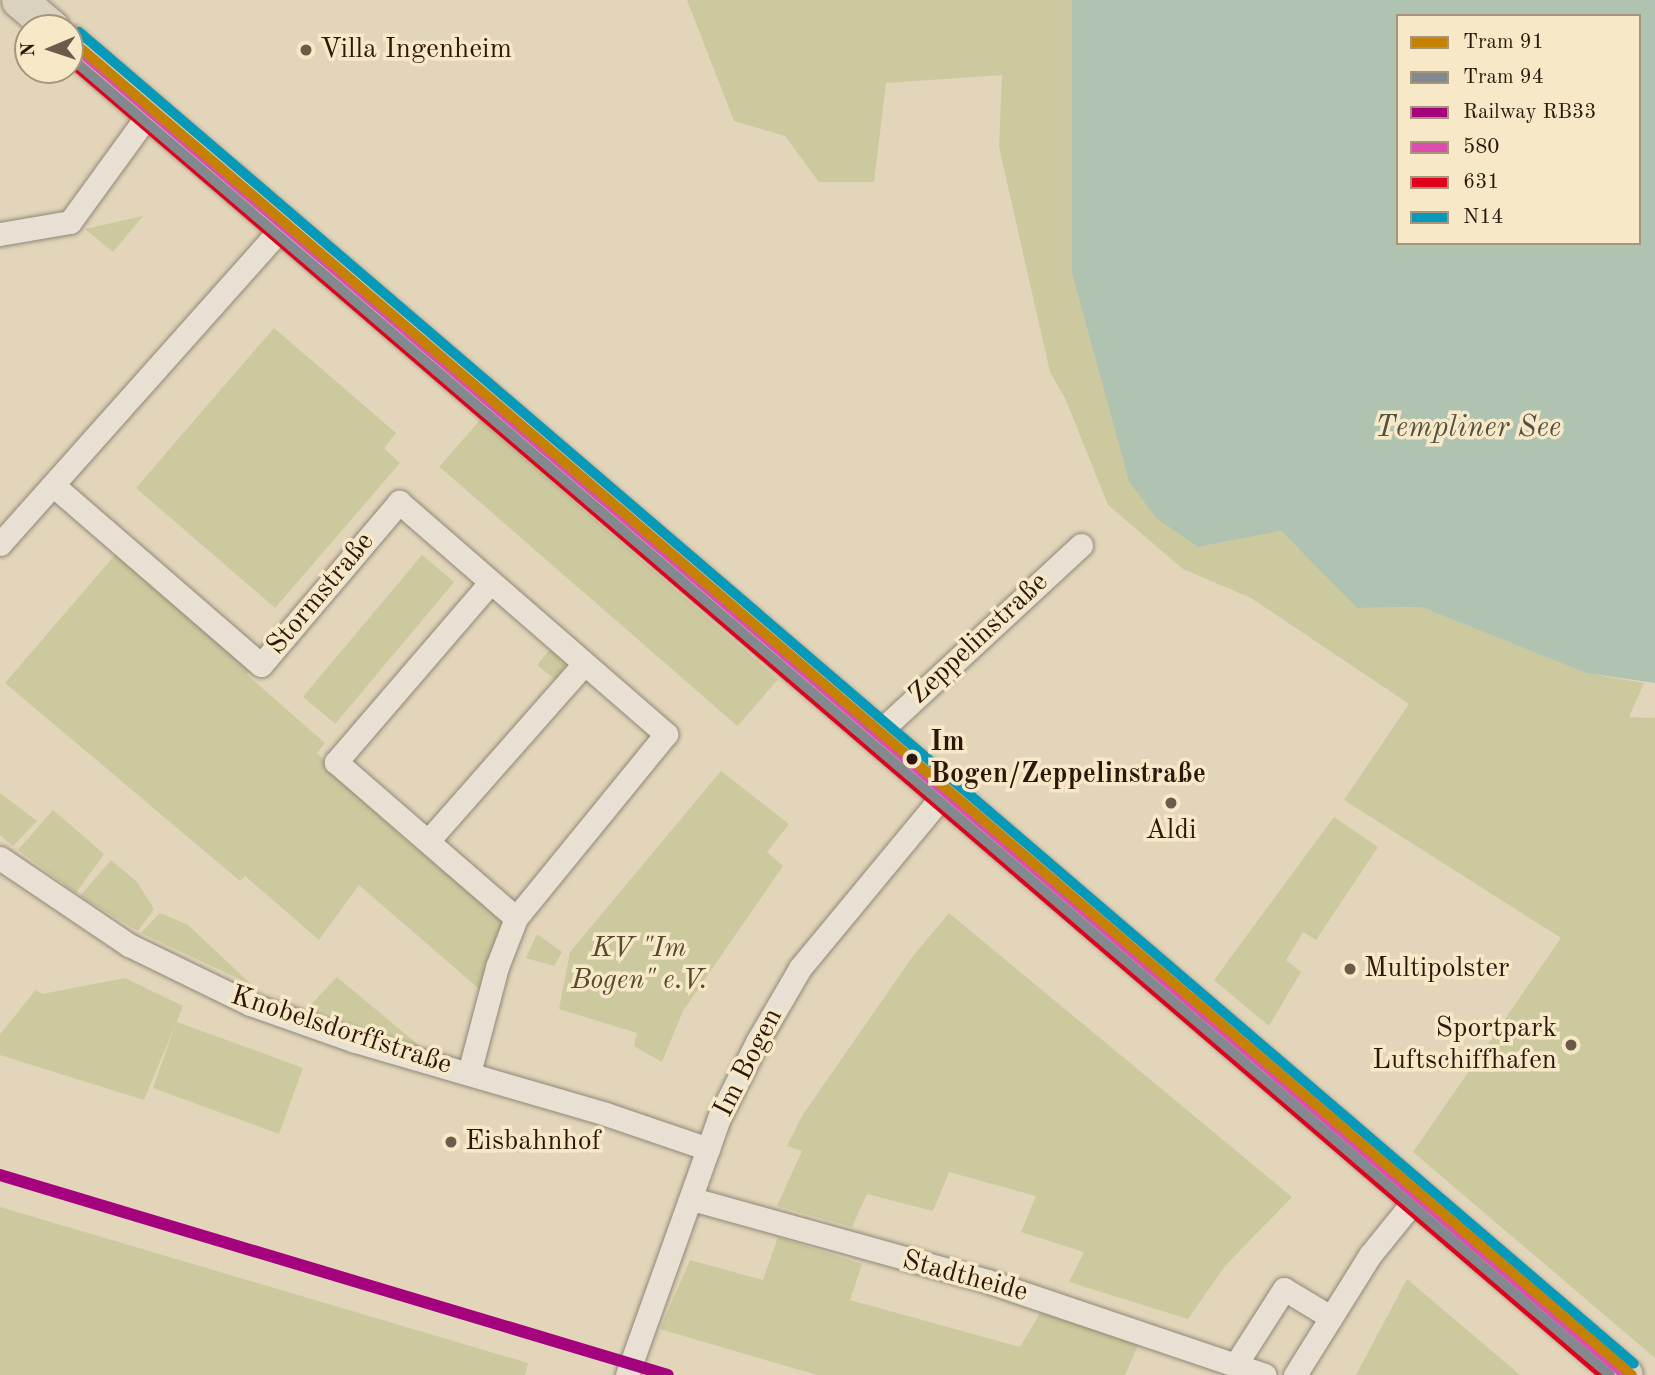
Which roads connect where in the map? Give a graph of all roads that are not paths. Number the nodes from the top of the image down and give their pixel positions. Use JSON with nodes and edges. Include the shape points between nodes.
{"nodes":[{"id":1,"x":19,"y":0,"type":"edge"},
{"id":2,"x":36,"y":14,"type":"edge"},
{"id":3,"x":84,"y":55,"type":"edge"},
{"id":4,"x":150,"y":112,"type":"junction"},
{"id":5,"x":283,"y":226,"type":"junction"},
{"id":6,"x":0,"y":234,"type":"edge"},
{"id":7,"x":53,"y":485,"type":"junction"},
{"id":8,"x":0,"y":544,"type":"edge"},
{"id":9,"x":1081,"y":545,"type":"dead end"},
{"id":10,"x":489,"y":584,"type":"junction"},
{"id":11,"x":584,"y":664,"type":"junction"},
{"id":12,"x":877,"y":734,"type":"junction"},
{"id":13,"x":945,"y":793,"type":"junction"},
{"id":14,"x":428,"y":841,"type":"junction"},
{"id":15,"x":0,"y":858,"type":"edge"},
{"id":16,"x":516,"y":918,"type":"junction"},
{"id":17,"x":469,"y":1073,"type":"junction"},
{"id":18,"x":708,"y":1149,"type":"junction"},
{"id":19,"x":1417,"y":1197,"type":"junction"},
{"id":20,"x":692,"y":1199,"type":"junction"},
{"id":21,"x":1329,"y":1316,"type":"junction"},
{"id":22,"x":1236,"y":1363,"type":"junction"},
{"id":23,"x":627,"y":1375,"type":"edge"},
{"id":24,"x":1264,"y":1375,"type":"edge"},
{"id":25,"x":1295,"y":1375,"type":"edge"},
{"id":26,"x":1625,"y":1375,"type":"edge"}],
"edges":[{"from":1,"to":2,"type":"main road"},
{"from":3,"to":4,"type":"main road"},
{"from":4,"to":5,"type":"main road"},
{"from":4,"to":6,"type":"street","via":[[70,222]]},
{"from":5,"to":7,"type":"street"},
{"from":5,"to":12,"type":"main road"},
{"from":7,"to":8,"type":"street"},
{"from":7,"to":10,"type":"street","name":"Stormstraße","via":[[261,665],[399,502]]},
{"from":9,"to":12,"type":"street","name":"Zeppelinstraße"},
{"from":10,"to":11,"type":"street","name":"Stormstraße"},
{"from":10,"to":14,"type":"street","via":[[336,762]]},
{"from":11,"to":14,"type":"street"},
{"from":11,"to":16,"type":"street","name":"Stormstraße","via":[[666,734]]},
{"from":12,"to":13,"type":"main road"},
{"from":13,"to":18,"type":"street","name":"Im Bogen","via":[[800,968],[757,1042]]},
{"from":13,"to":19,"type":"main road"},
{"from":14,"to":16,"type":"street"},
{"from":15,"to":17,"type":"street","name":"Knobelsdorffstraße","via":[[85,919],[192,978],[290,1019]]},
{"from":16,"to":17,"type":"street","name":"Stormstraße","via":[[497,967]]},
{"from":17,"to":18,"type":"street","name":"Knobelsdorffstraße"},
{"from":18,"to":20,"type":"street","name":"Im Bogen"},
{"from":19,"to":21,"type":"street"},
{"from":19,"to":26,"type":"main road"},
{"from":20,"to":22,"type":"street","name":"Stadtheide","via":[[987,1281]]},
{"from":20,"to":23,"type":"street","name":"Im Bogen"},
{"from":21,"to":22,"type":"street","via":[[1284,1289]]},
{"from":21,"to":25,"type":"street"},
{"from":22,"to":24,"type":"street","name":"Stadtheide"}]}
